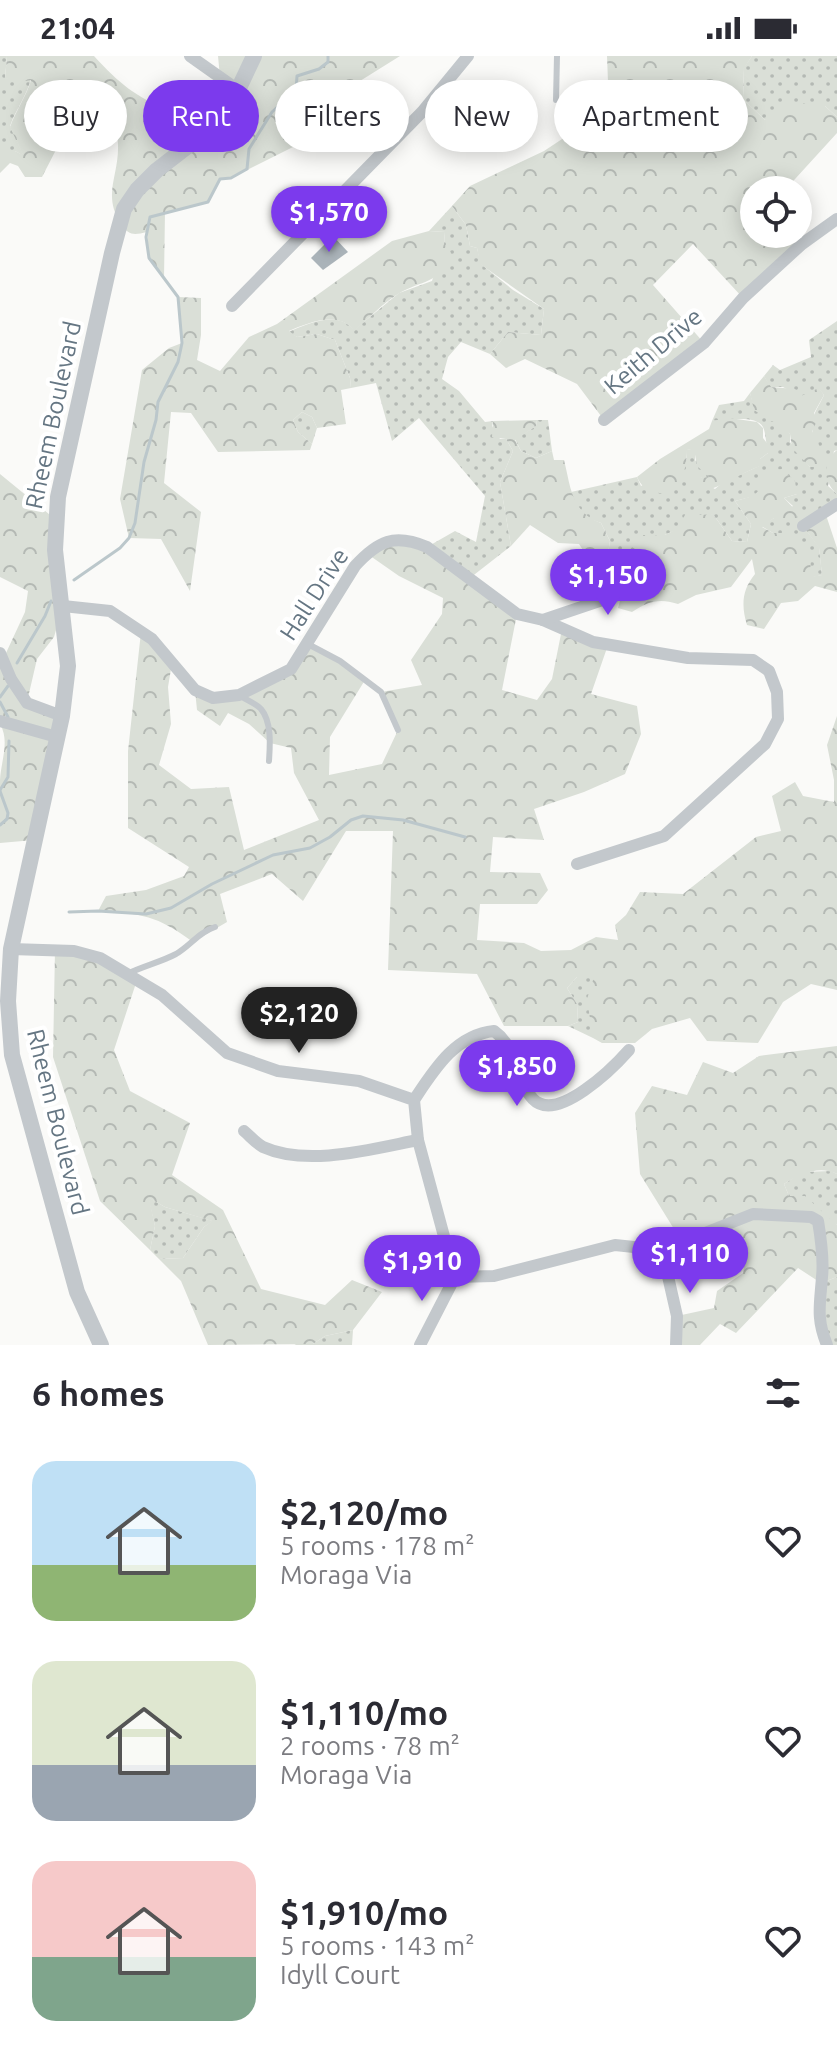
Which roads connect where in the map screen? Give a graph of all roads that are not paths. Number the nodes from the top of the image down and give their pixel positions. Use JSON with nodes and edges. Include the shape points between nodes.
{"nodes":[{"id":1,"x":190,"y":56,"type":"edge"},
{"id":2,"x":254,"y":56,"type":"edge"},
{"id":3,"x":468,"y":56,"type":"edge"},
{"id":4,"x":557,"y":56,"type":"edge"},
{"id":5,"x":224,"y":80,"type":"edge"},
{"id":6,"x":243,"y":80,"type":"edge"},
{"id":7,"x":556,"y":80,"type":"edge"},
{"id":8,"x":178,"y":152,"type":"edge"},
{"id":9,"x":837,"y":219,"type":"edge"},
{"id":10,"x":232,"y":306,"type":"dead end"},
{"id":11,"x":604,"y":420,"type":"dead end"},
{"id":12,"x":837,"y":504,"type":"edge"},
{"id":13,"x":803,"y":526,"type":"dead end"},
{"id":14,"x":658,"y":577,"type":"dead end"},
{"id":15,"x":63,"y":606,"type":"junction"},
{"id":16,"x":543,"y":620,"type":"junction"},
{"id":17,"x":306,"y":643,"type":"junction"},
{"id":18,"x":0,"y":653,"type":"edge"},
{"id":19,"x":239,"y":695,"type":"junction"},
{"id":20,"x":62,"y":716,"type":"junction"},
{"id":21,"x":0,"y":721,"type":"edge"},
{"id":22,"x":398,"y":730,"type":"dead end"},
{"id":23,"x":57,"y":737,"type":"junction"},
{"id":24,"x":269,"y":761,"type":"dead end"},
{"id":25,"x":577,"y":864,"type":"dead end"},
{"id":26,"x":215,"y":927,"type":"dead end"},
{"id":27,"x":11,"y":949,"type":"junction"},
{"id":28,"x":127,"y":974,"type":"junction"},
{"id":29,"x":629,"y":1050,"type":"dead end"},
{"id":30,"x":414,"y":1100,"type":"junction"},
{"id":31,"x":244,"y":1131,"type":"dead end"},
{"id":32,"x":418,"y":1140,"type":"junction"},
{"id":33,"x":662,"y":1250,"type":"junction"},
{"id":34,"x":455,"y":1277,"type":"junction"},
{"id":35,"x":101,"y":1345,"type":"edge"},
{"id":36,"x":420,"y":1345,"type":"edge"},
{"id":37,"x":676,"y":1345,"type":"edge"},
{"id":38,"x":827,"y":1345,"type":"edge"}],
"edges":[{"from":1,"to":5,"type":"street"},
{"from":2,"to":6,"type":"street","name":"Rheem Boulevard"},
{"from":3,"to":10,"type":"street","via":[[422,112]]},
{"from":4,"to":7,"type":"lane"},
{"from":8,"to":15,"type":"street","name":"Rheem Boulevard","via":[[124,209],[112,253],[58,497],[55,550]]},
{"from":9,"to":11,"type":"street","name":"Keith Drive","via":[[752,289],[704,343]]},
{"from":12,"to":13,"type":"street"},
{"from":14,"to":16,"type":"street"},
{"from":15,"to":19,"type":"street","via":[[110,611],[152,639],[195,690],[213,698]]},
{"from":15,"to":20,"type":"street","name":"Rheem Boulevard","via":[[68,666]]},
{"from":16,"to":17,"type":"street","name":"Hall Drive","via":[[517,614],[427,547],[394,539],[379,544],[355,566]]},
{"from":16,"to":25,"type":"street","name":"Hall Drive","via":[[593,642],[642,652],[753,660],[769,671],[777,692],[778,719],[765,744],[664,836]]},
{"from":17,"to":19,"type":"street","name":"Hall Drive","via":[[291,669]]},
{"from":17,"to":22,"type":"lane","via":[[381,692]]},
{"from":18,"to":20,"type":"street","via":[[27,703]]},
{"from":19,"to":24,"type":"lane","via":[[261,708]]},
{"from":20,"to":23,"type":"street","name":"Rheem Boulevard"},
{"from":21,"to":23,"type":"street"},
{"from":23,"to":27,"type":"street","name":"Rheem Boulevard"},
{"from":26,"to":28,"type":"lane","via":[[173,956]]},
{"from":27,"to":28,"type":"street","via":[[74,951]]},
{"from":27,"to":35,"type":"street","name":"Rheem Boulevard","via":[[12,1055],[77,1292]]},
{"from":28,"to":30,"type":"street","via":[[162,995],[227,1053],[278,1071],[359,1081]]},
{"from":29,"to":30,"type":"street","via":[[607,1075],[560,1104],[542,1105],[533,1101],[506,1040],[494,1031],[480,1033],[438,1065]]},
{"from":30,"to":32,"type":"street"},
{"from":31,"to":32,"type":"street","via":[[260,1146],[280,1152],[335,1156]]},
{"from":32,"to":34,"type":"street"},
{"from":33,"to":34,"type":"street","via":[[615,1245],[494,1276]]},
{"from":33,"to":37,"type":"street","via":[[677,1316]]},
{"from":33,"to":38,"type":"street","via":[[753,1214],[818,1221],[819,1326]]},
{"from":34,"to":36,"type":"street"}]}
